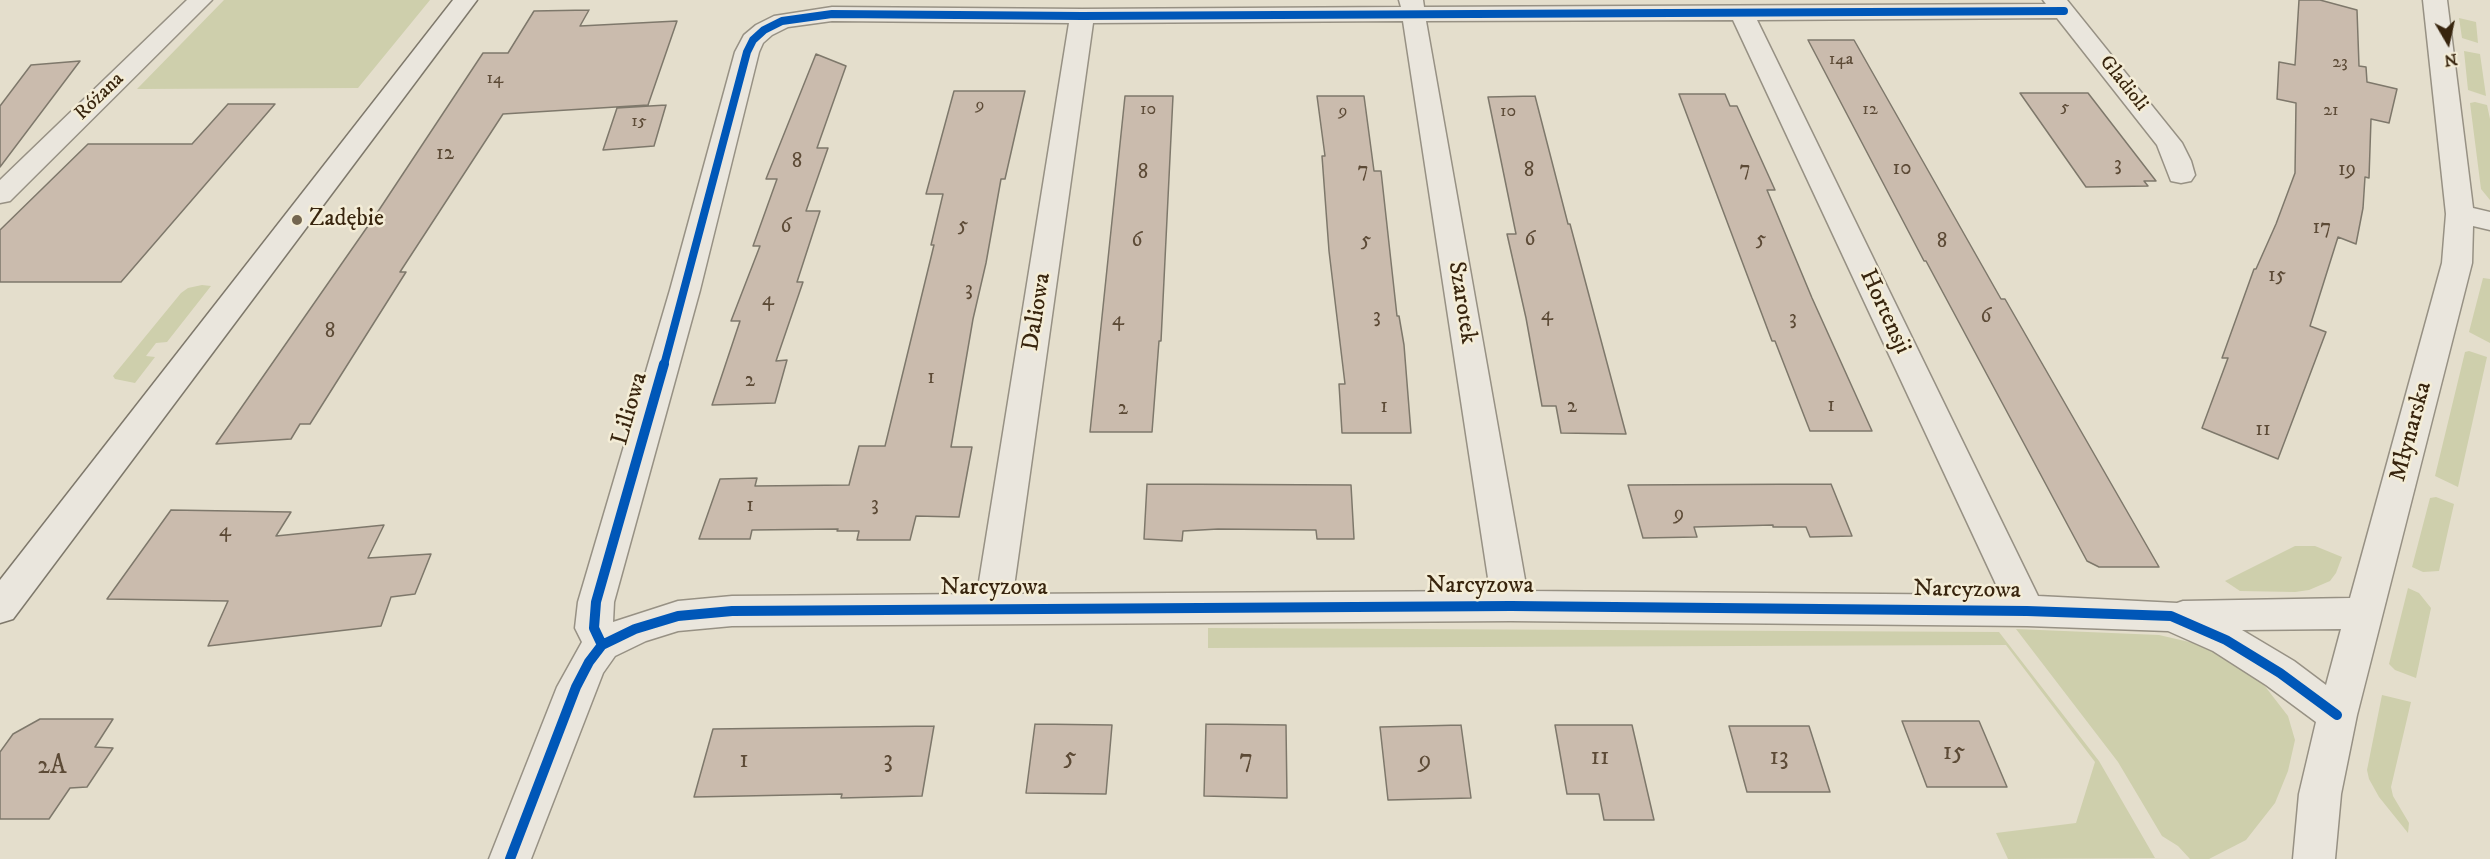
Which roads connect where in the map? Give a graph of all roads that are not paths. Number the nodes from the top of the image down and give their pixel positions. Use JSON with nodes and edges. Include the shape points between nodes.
{"nodes":[{"id":1,"x":200,"y":0,"type":"edge"},
{"id":2,"x":465,"y":0,"type":"edge"},
{"id":3,"x":2435,"y":0,"type":"edge"},
{"id":4,"x":2059,"y":6,"type":"edge"},
{"id":5,"x":1412,"y":7,"type":"edge"},
{"id":6,"x":1742,"y":13,"type":"junction"},
{"id":7,"x":1082,"y":16,"type":"junction"},
{"id":8,"x":2181,"y":175,"type":"dead end"},
{"id":9,"x":0,"y":195,"type":"edge"},
{"id":10,"x":2475,"y":218,"type":"edge"},
{"id":11,"x":1511,"y":606,"type":"junction"},
{"id":12,"x":0,"y":608,"type":"edge"},
{"id":13,"x":993,"y":608,"type":"junction"},
{"id":14,"x":2026,"y":610,"type":"junction"},
{"id":15,"x":2364,"y":613,"type":"junction"},
{"id":16,"x":2171,"y":616,"type":"junction"},
{"id":17,"x":602,"y":645,"type":"junction"},
{"id":18,"x":2337,"y":715,"type":"junction"},
{"id":19,"x":510,"y":859,"type":"edge"},
{"id":20,"x":2314,"y":859,"type":"edge"}],
"edges":[{"from":1,"to":9,"type":"street","name":"Różana"},
{"from":2,"to":12,"type":"street"},
{"from":3,"to":10,"type":"street","name":"Młynarska"},
{"from":4,"to":6,"type":"street","name":"Liliowa"},
{"from":4,"to":8,"type":"street","name":"Gladioli","via":[[2169,143]]},
{"from":5,"to":6,"type":"street","name":"Liliowa"},
{"from":5,"to":7,"type":"street","name":"Liliowa"},
{"from":5,"to":11,"type":"street","name":"Szarotek"},
{"from":6,"to":14,"type":"street","name":"Hortensji"},
{"from":7,"to":13,"type":"street","name":"Daliowa"},
{"from":7,"to":17,"type":"street","name":"Liliowa","via":[[832,14],[782,21],[753,40],[596,602],[594,628]]},
{"from":10,"to":15,"type":"street","name":"Młynarska","via":[[2457,263]]},
{"from":11,"to":13,"type":"street","name":"Narcyzowa"},
{"from":11,"to":14,"type":"street","name":"Narcyzowa"},
{"from":13,"to":17,"type":"street","name":"Narcyzowa","via":[[732,611],[678,616],[635,629]]},
{"from":14,"to":16,"type":"street","name":"Narcyzowa"},
{"from":15,"to":16,"type":"street","name":"Narcyzowa"},
{"from":15,"to":18,"type":"street","name":"Młynarska"},
{"from":16,"to":18,"type":"street","name":"Narcyzowa","via":[[2226,640]]},
{"from":17,"to":19,"type":"street","via":[[576,687]]},
{"from":18,"to":20,"type":"street","name":"Młynarska","via":[[2320,794]]}]}
